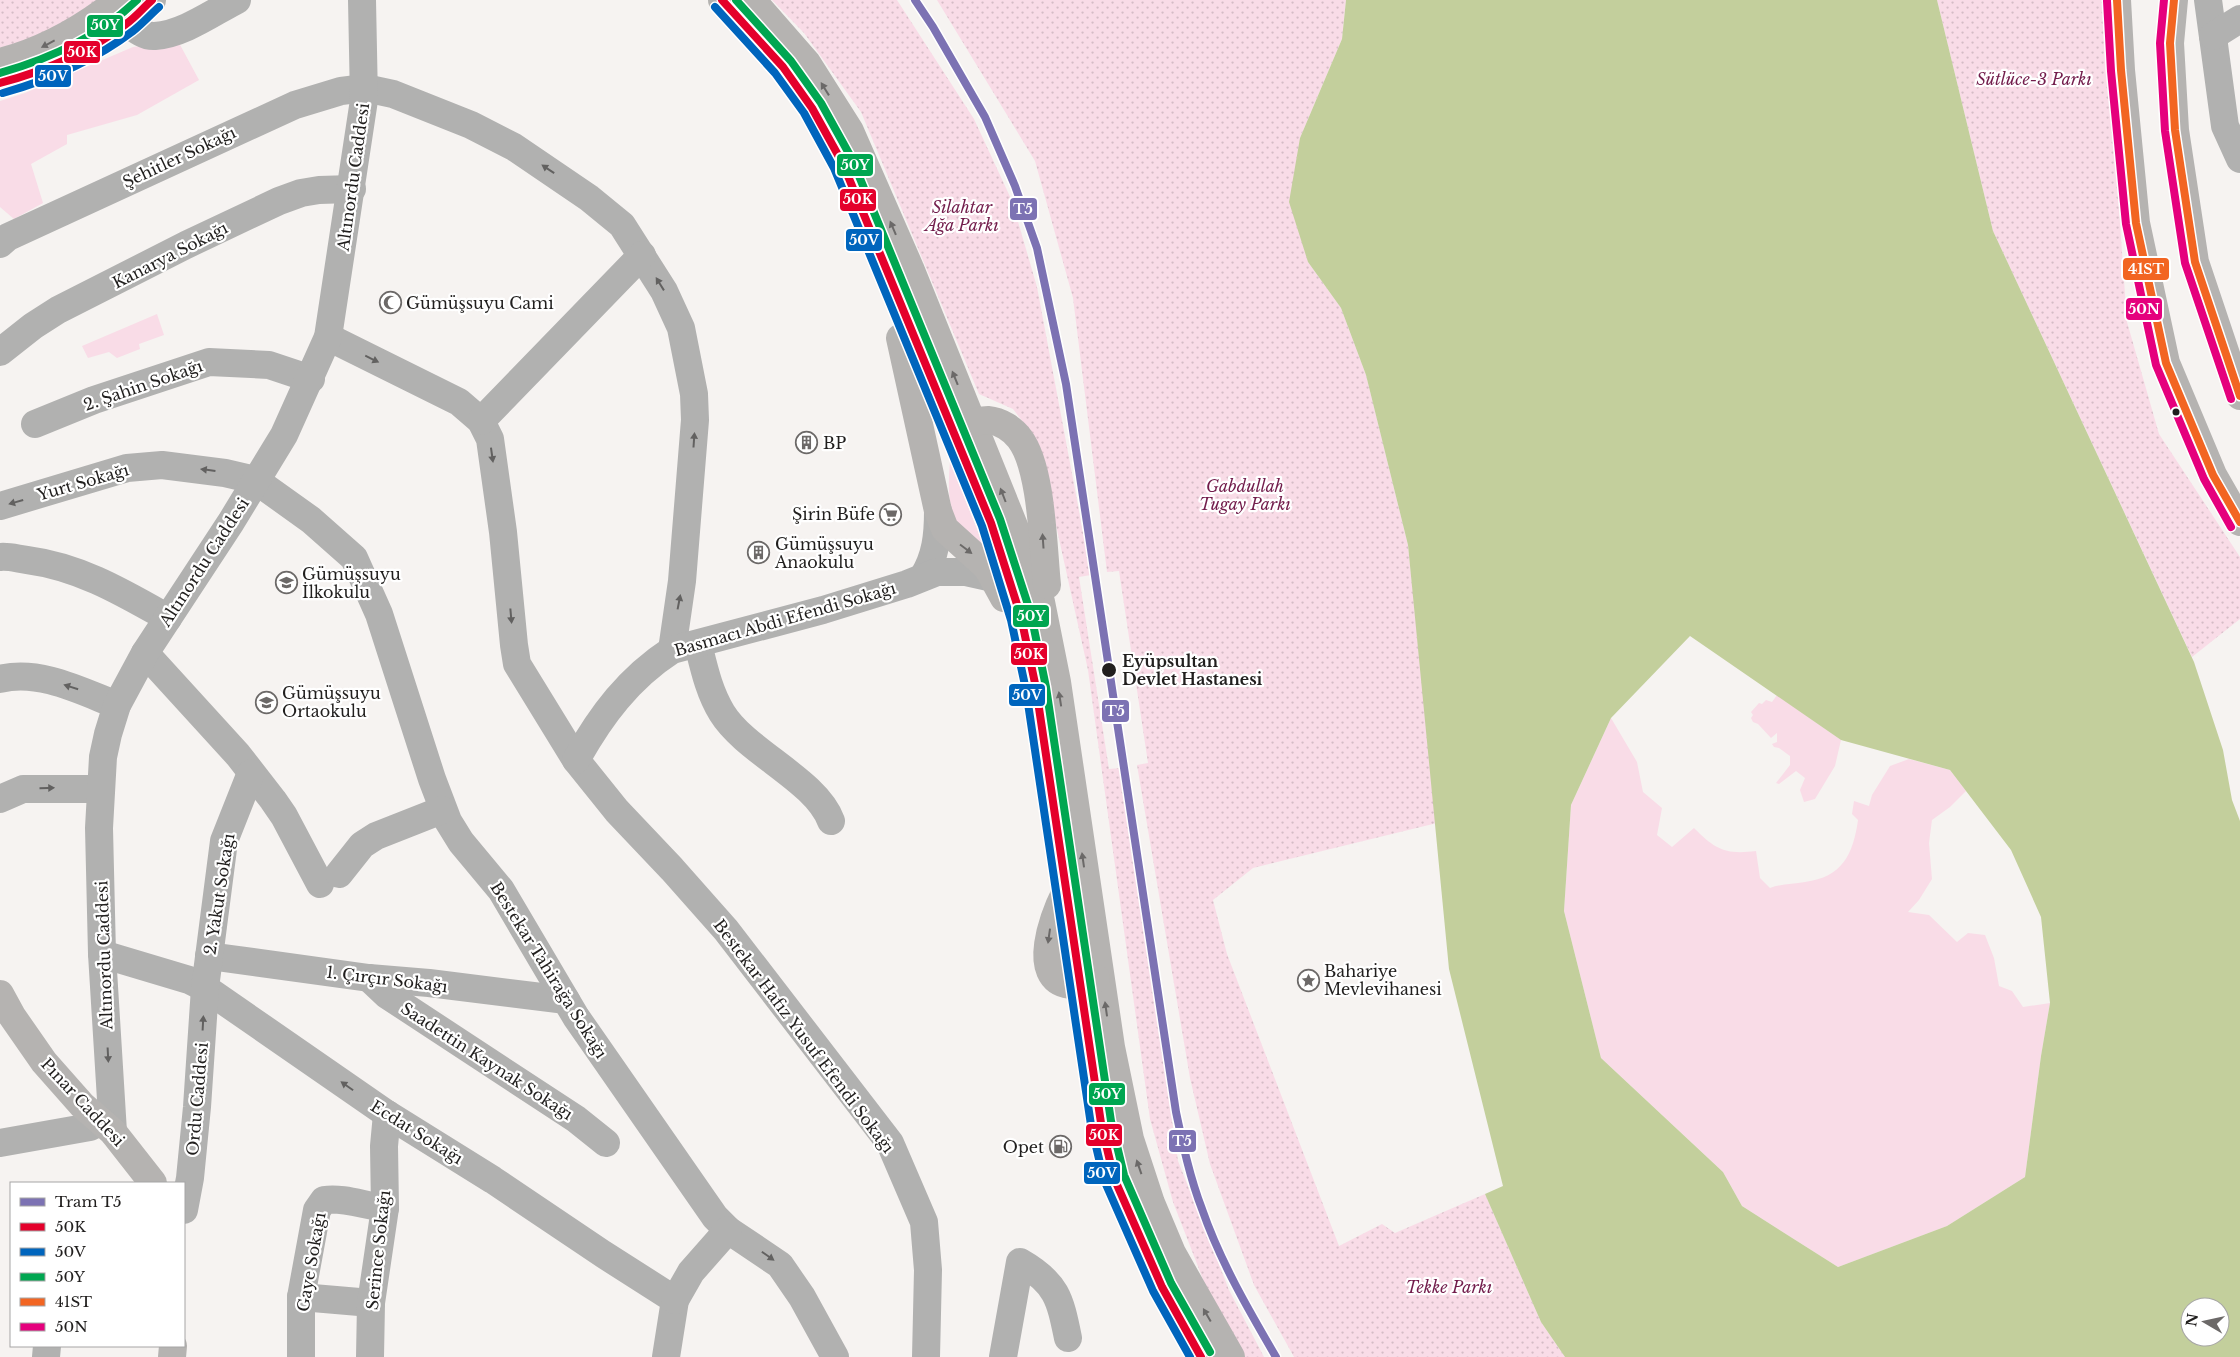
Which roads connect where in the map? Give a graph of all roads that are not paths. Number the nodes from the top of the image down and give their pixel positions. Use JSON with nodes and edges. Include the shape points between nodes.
{"nodes":[{"id":1,"x":152,"y":0,"type":"edge"},
{"id":2,"x":237,"y":0,"type":"edge"},
{"id":3,"x":362,"y":0,"type":"edge"},
{"id":4,"x":722,"y":0,"type":"edge"},
{"id":5,"x":752,"y":0,"type":"edge"},
{"id":6,"x":2117,"y":0,"type":"edge"},
{"id":7,"x":2174,"y":0,"type":"edge"},
{"id":8,"x":2208,"y":0,"type":"edge"},
{"id":9,"x":123,"y":12,"type":"edge"},
{"id":10,"x":2240,"y":19,"type":"edge"},
{"id":11,"x":2213,"y":36,"type":"junction"},
{"id":12,"x":0,"y":62,"type":"edge"},
{"id":13,"x":0,"y":84,"type":"edge"},
{"id":14,"x":365,"y":88,"type":"junction"},
{"id":15,"x":2240,"y":159,"type":"edge"},
{"id":16,"x":352,"y":189,"type":"junction"},
{"id":17,"x":0,"y":244,"type":"edge"},
{"id":18,"x":642,"y":255,"type":"junction"},
{"id":19,"x":891,"y":280,"type":"junction"},
{"id":20,"x":328,"y":337,"type":"junction"},
{"id":21,"x":0,"y":352,"type":"edge"},
{"id":22,"x":311,"y":379,"type":"junction"},
{"id":23,"x":2240,"y":396,"type":"edge"},
{"id":24,"x":482,"y":421,"type":"junction"},
{"id":25,"x":35,"y":424,"type":"dead end"},
{"id":26,"x":963,"y":427,"type":"junction"},
{"id":27,"x":929,"y":467,"type":"junction"},
{"id":28,"x":255,"y":480,"type":"junction"},
{"id":29,"x":0,"y":506,"type":"edge"},
{"id":30,"x":938,"y":511,"type":"junction"},
{"id":31,"x":2240,"y":522,"type":"edge"},
{"id":32,"x":0,"y":557,"type":"edge"},
{"id":33,"x":923,"y":577,"type":"junction"},
{"id":34,"x":993,"y":578,"type":"junction"},
{"id":35,"x":1022,"y":616,"type":"junction"},
{"id":36,"x":168,"y":618,"type":"junction"},
{"id":37,"x":1050,"y":642,"type":"junction"},
{"id":38,"x":698,"y":644,"type":"junction"},
{"id":39,"x":672,"y":650,"type":"junction"},
{"id":40,"x":145,"y":653,"type":"junction"},
{"id":41,"x":0,"y":680,"type":"edge"},
{"id":42,"x":117,"y":704,"type":"junction"},
{"id":43,"x":576,"y":760,"type":"junction"},
{"id":44,"x":251,"y":773,"type":"junction"},
{"id":45,"x":101,"y":789,"type":"junction"},
{"id":46,"x":0,"y":799,"type":"edge"},
{"id":47,"x":442,"y":810,"type":"junction"},
{"id":48,"x":831,"y":821,"type":"dead end"},
{"id":49,"x":102,"y":954,"type":"junction"},
{"id":50,"x":209,"y":956,"type":"junction"},
{"id":51,"x":369,"y":978,"type":"junction"},
{"id":52,"x":1090,"y":980,"type":"junction"},
{"id":53,"x":205,"y":988,"type":"junction"},
{"id":54,"x":0,"y":994,"type":"edge"},
{"id":55,"x":566,"y":1000,"type":"junction"},
{"id":56,"x":387,"y":1114,"type":"junction"},
{"id":57,"x":107,"y":1127,"type":"junction"},
{"id":58,"x":0,"y":1143,"type":"edge"},
{"id":59,"x":606,"y":1143,"type":"dead end"},
{"id":60,"x":152,"y":1182,"type":"edge"},
{"id":61,"x":185,"y":1205,"type":"edge"},
{"id":62,"x":385,"y":1208,"type":"junction"},
{"id":63,"x":728,"y":1230,"type":"junction"},
{"id":64,"x":301,"y":1297,"type":"junction"},
{"id":65,"x":675,"y":1300,"type":"junction"},
{"id":66,"x":371,"y":1303,"type":"junction"},
{"id":67,"x":1068,"y":1338,"type":"dead end"},
{"id":68,"x":301,"y":1357,"type":"edge"},
{"id":69,"x":370,"y":1357,"type":"edge"},
{"id":70,"x":666,"y":1357,"type":"edge"},
{"id":71,"x":835,"y":1357,"type":"edge"},
{"id":72,"x":926,"y":1357,"type":"edge"},
{"id":73,"x":1003,"y":1357,"type":"edge"},
{"id":74,"x":1201,"y":1357,"type":"edge"},
{"id":75,"x":1231,"y":1357,"type":"edge"}],
"edges":[{"from":1,"to":9,"type":"main road"},
{"from":2,"to":9,"type":"street","via":[[176,31],[153,36],[142,34]]},
{"from":3,"to":14,"type":"street","name":"Altınordu Caddesi"},
{"from":4,"to":19,"type":"main road","via":[[783,67],[812,108],[843,164]]},
{"from":26,"to":5,"type":"main road","one_way":true,"via":[[910,268],[850,131],[807,63]]},
{"from":6,"to":31,"type":"main road","via":[[2136,223],[2166,363],[2213,475]]},
{"from":7,"to":23,"type":"main road","via":[[2170,43],[2175,130],[2195,262]]},
{"from":8,"to":11,"type":"street"},
{"from":9,"to":12,"type":"main road","one_way":true,"via":[[94,19],[45,46]]},
{"from":9,"to":13,"type":"main road","via":[[60,62]]},
{"from":10,"to":11,"type":"street"},
{"from":11,"to":15,"type":"street","via":[[2225,126]]},
{"from":14,"to":16,"type":"street","name":"Altınordu Caddesi"},
{"from":14,"to":17,"type":"street","name":"Şehitler Sokağı","via":[[341,91],[295,105],[76,204]]},
{"from":18,"to":14,"type":"street","name":"Şehitler Sokağı","one_way":true,"via":[[622,225],[589,198],[514,147],[436,110],[393,94]]},
{"from":16,"to":20,"type":"street","name":"Altınordu Caddesi"},
{"from":16,"to":21,"type":"street","name":"Kanarya Sokağı","via":[[319,190],[279,201],[58,310]]},
{"from":18,"to":24,"type":"street"},
{"from":39,"to":18,"type":"street","name":"Şehitler Sokağı","one_way":true,"via":[[691,486],[694,394],[681,328]]},
{"from":19,"to":26,"type":"main road"},
{"from":19,"to":27,"type":"main road","via":[[894,316]]},
{"from":20,"to":22,"type":"street","name":"Altınordu Caddesi"},
{"from":20,"to":24,"type":"street","one_way":true,"via":[[459,402]]},
{"from":22,"to":25,"type":"street","name":"2. Şahin Sokağı","via":[[269,365],[209,362],[94,400]]},
{"from":22,"to":28,"type":"street","name":"Altınordu Caddesi","via":[[284,435]]},
{"from":24,"to":43,"type":"street","name":"Bestekar Hafız Yusuf Efendi Sokağı","one_way":true,"via":[[490,439],[517,664]]},
{"from":26,"to":27,"type":"main road","via":[[942,439]]},
{"from":26,"to":35,"type":"main road"},
{"from":37,"to":26,"type":"main road","one_way":true,"via":[[1033,572]]},
{"from":37,"to":26,"type":"main road","one_way":true,"via":[[1042,532],[1033,468],[1013,430],[988,420]]},
{"from":27,"to":30,"type":"main road"},
{"from":28,"to":29,"type":"street","name":"Yurt Sokağı","one_way":true,"via":[[162,465],[127,468]]},
{"from":28,"to":36,"type":"street","name":"Altınordu Caddesi"},
{"from":28,"to":47,"type":"street","name":"Bestekar Tahirağa Sokağı","via":[[311,520],[354,558],[379,614]]},
{"from":30,"to":33,"type":"street","via":[[935,551]]},
{"from":30,"to":34,"type":"main road","one_way":true,"via":[[945,529],[979,558]]},
{"from":32,"to":36,"type":"street","via":[[62,567],[108,584]]},
{"from":33,"to":34,"type":"street","name":"Basmacı Abdi Efendi Sokağı","via":[[950,571]]},
{"from":33,"to":38,"type":"street","name":"Basmacı Abdi Efendi Sokağı","via":[[823,610]]},
{"from":34,"to":35,"type":"main road","via":[[999,590]]},
{"from":35,"to":52,"type":"main road","one_way":true,"via":[[1066,891],[1051,925],[1048,958],[1054,977],[1061,983],[1074,986]]},
{"from":36,"to":40,"type":"street","name":"Altınordu Caddesi"},
{"from":52,"to":37,"type":"main road","one_way":true,"via":[[1067,741]]},
{"from":38,"to":39,"type":"street","name":"Basmacı Abdi Efendi Sokağı"},
{"from":38,"to":48,"type":"street","via":[[710,689],[723,715],[747,740],[816,798]]},
{"from":39,"to":43,"type":"street","name":"Basmacı Abdi Efendi Sokağı","via":[[650,664],[604,713]]},
{"from":40,"to":42,"type":"street","name":"Altınordu Caddesi"},
{"from":40,"to":44,"type":"street"},
{"from":42,"to":41,"type":"street","one_way":true,"via":[[69,686],[30,677]]},
{"from":42,"to":45,"type":"street","name":"Altınordu Caddesi","via":[[103,757]]},
{"from":43,"to":72,"type":"street","name":"Bestekar Hafız Yusuf Efendi Sokağı","via":[[617,811],[726,930],[890,1143],[924,1222],[928,1270]]},
{"from":44,"to":47,"type":"street","via":[[330,879],[362,845],[376,836]]},
{"from":44,"to":50,"type":"street","name":"2. Yakut Sokağı","via":[[224,841]]},
{"from":46,"to":45,"type":"street","one_way":true,"via":[[23,789]]},
{"from":45,"to":49,"type":"street","name":"Altınordu Caddesi"},
{"from":47,"to":55,"type":"street","name":"Bestekar Tahirağa Sokağı","via":[[461,842],[501,890]]},
{"from":49,"to":53,"type":"street","name":"Ecdat Sokağı","via":[[189,980]]},
{"from":49,"to":57,"type":"street","name":"Altınordu Caddesi","one_way":true},
{"from":50,"to":51,"type":"street","name":"1. Çırçır Sokağı"},
{"from":50,"to":53,"type":"street","name":"2. Yakut Sokağı"},
{"from":51,"to":55,"type":"street","name":"1. Çırçır Sokağı"},
{"from":51,"to":59,"type":"street","name":"Saadettin Kaynak Sokağı","via":[[387,995],[576,1119]]},
{"from":52,"to":74,"type":"main road","via":[[1101,1123],[1114,1178],[1162,1287]]},
{"from":75,"to":52,"type":"main road","one_way":true,"via":[[1172,1253],[1148,1194],[1130,1139]]},
{"from":56,"to":53,"type":"street","name":"Ecdat Sokağı","one_way":true},
{"from":61,"to":53,"type":"street","name":"Ordu Caddesi","one_way":true,"via":[[196,1124]]},
{"from":54,"to":57,"type":"main road","name":"Pınar Caddesi","via":[[44,1062],[82,1105]]},
{"from":55,"to":63,"type":"street","name":"Bestekar Tahirağa Sokağı","via":[[715,1217]]},
{"from":56,"to":62,"type":"street","name":"Serince Sokağı"},
{"from":56,"to":65,"type":"street","name":"Ecdat Sokağı"},
{"from":57,"to":58,"type":"street","via":[[90,1127]]},
{"from":57,"to":60,"type":"main road","name":"Pınar Caddesi"},
{"from":62,"to":64,"type":"street","name":"Gaye Sokağı","via":[[336,1198],[324,1200],[317,1210]]},
{"from":62,"to":66,"type":"street","name":"Serince Sokağı"},
{"from":63,"to":65,"type":"street","via":[[691,1272]]},
{"from":63,"to":71,"type":"street","name":"Bestekar Tahirağa Sokağı","one_way":true,"via":[[780,1265]]},
{"from":64,"to":66,"type":"street"},
{"from":64,"to":68,"type":"street","name":"Gaye Sokağı"},
{"from":65,"to":70,"type":"street"},
{"from":66,"to":69,"type":"street","name":"Serince Sokağı"},
{"from":67,"to":73,"type":"street","via":[[1061,1304],[1052,1286],[1020,1262]]}]}
